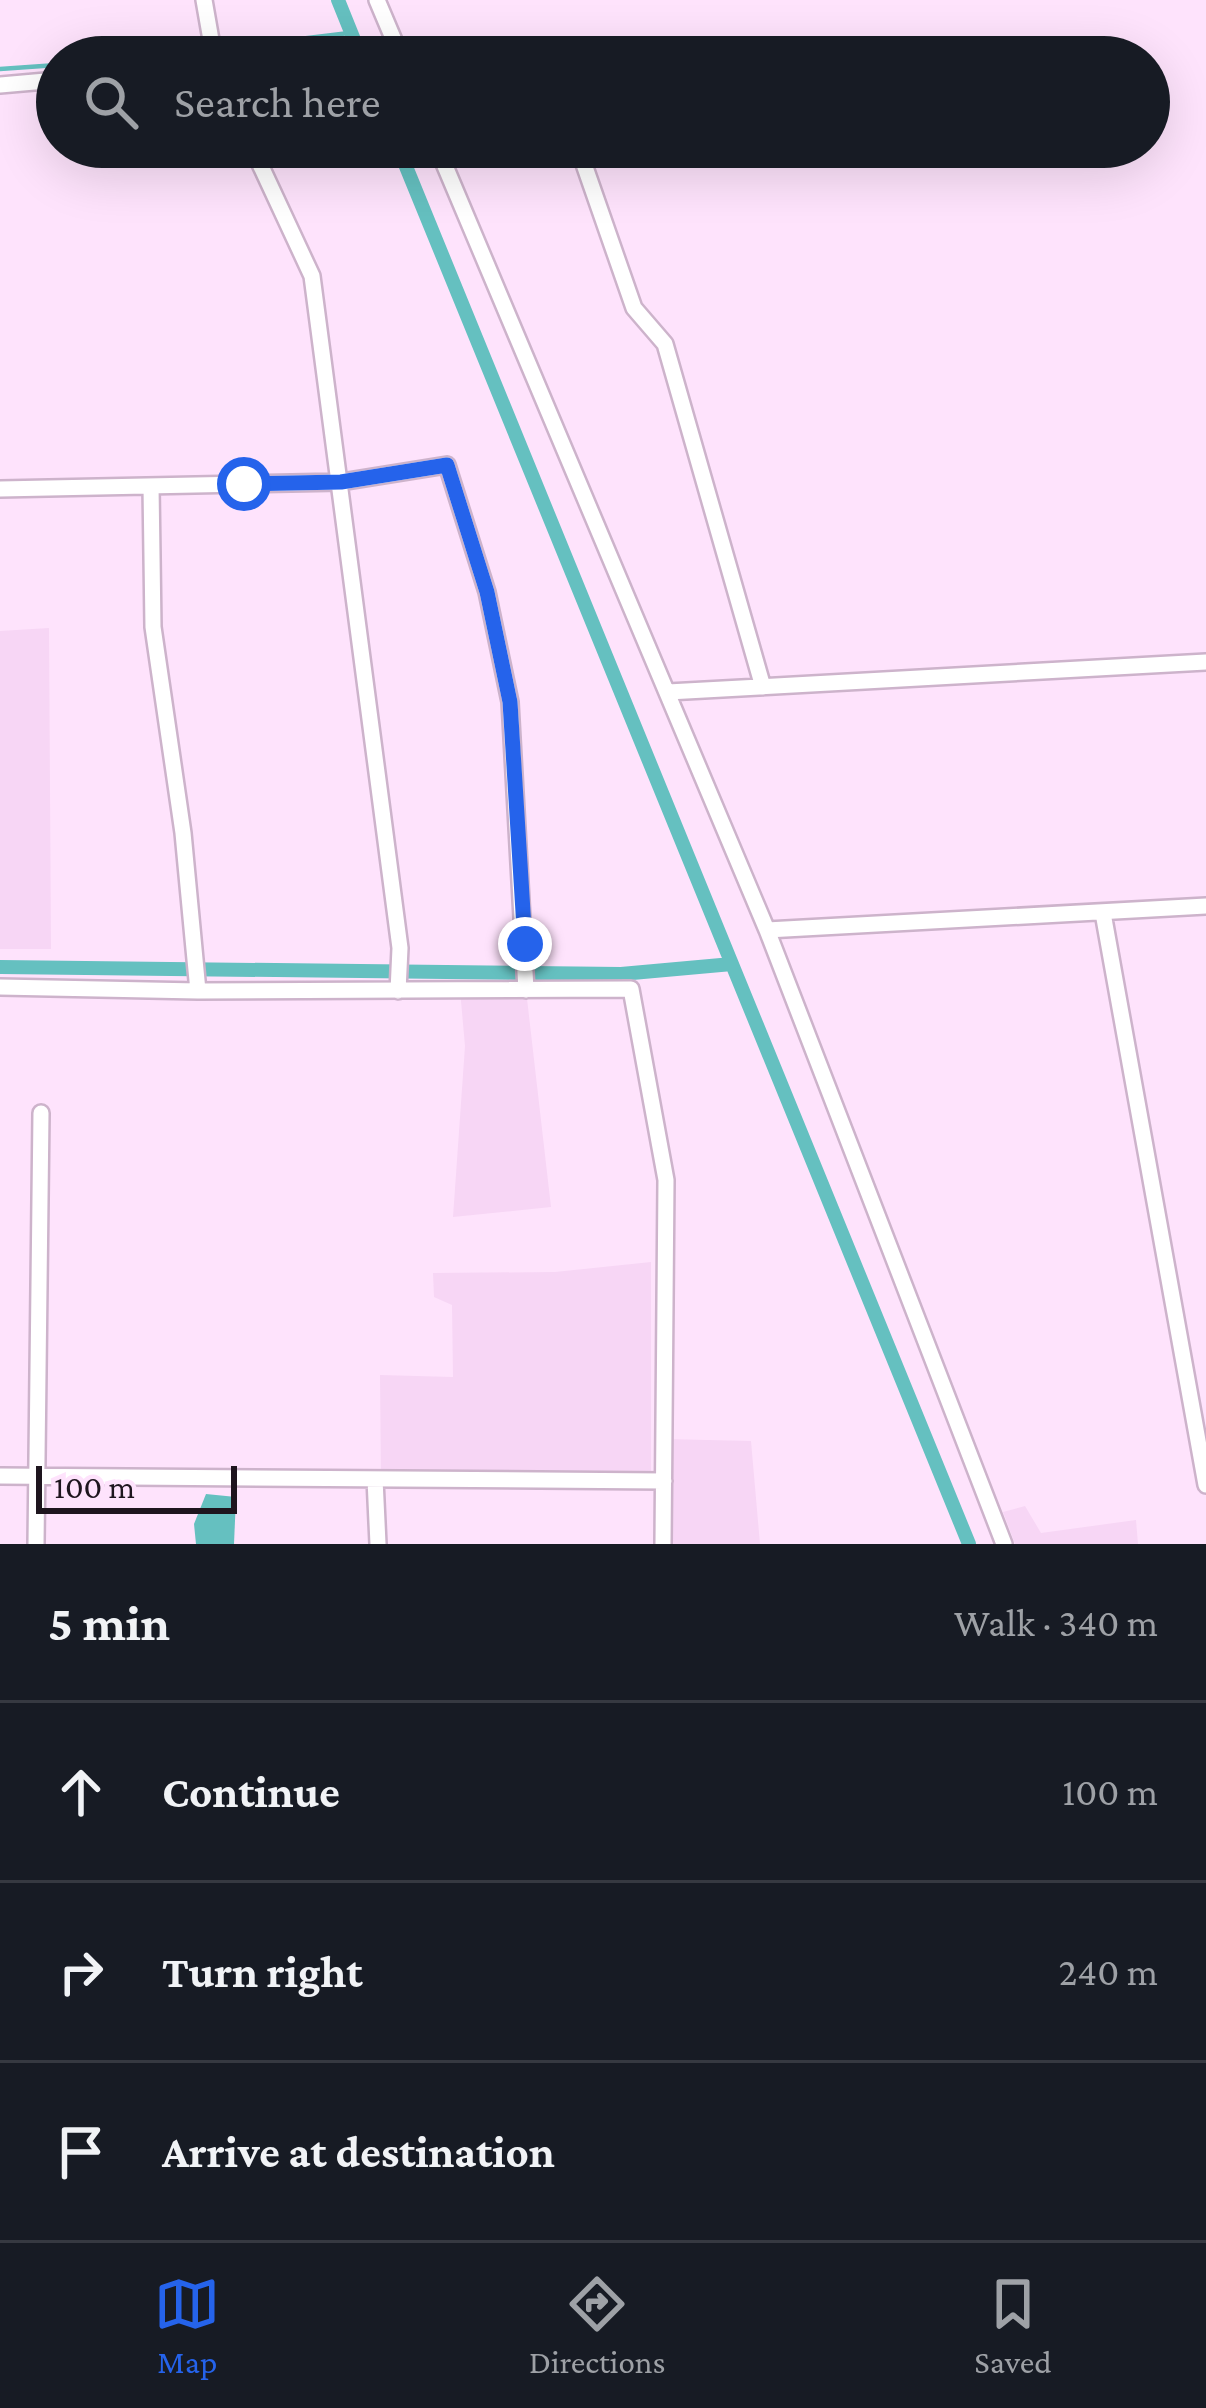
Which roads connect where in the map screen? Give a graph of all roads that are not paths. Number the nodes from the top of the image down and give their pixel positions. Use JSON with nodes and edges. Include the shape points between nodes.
{"nodes":[{"id":1,"x":204,"y":0,"type":"edge"},
{"id":2,"x":377,"y":0,"type":"edge"},
{"id":3,"x":210,"y":36,"type":"edge"},
{"id":4,"x":392,"y":36,"type":"edge"},
{"id":5,"x":36,"y":82,"type":"edge"},
{"id":6,"x":0,"y":85,"type":"edge"},
{"id":7,"x":262,"y":168,"type":"edge"},
{"id":8,"x":446,"y":168,"type":"edge"},
{"id":9,"x":585,"y":168,"type":"edge"},
{"id":10,"x":338,"y":482,"type":"junction"},
{"id":11,"x":151,"y":486,"type":"junction"},
{"id":12,"x":0,"y":489,"type":"edge"},
{"id":13,"x":1206,"y":662,"type":"edge"},
{"id":14,"x":763,"y":687,"type":"junction"},
{"id":15,"x":668,"y":692,"type":"junction"},
{"id":16,"x":1206,"y":906,"type":"edge"},
{"id":17,"x":1103,"y":913,"type":"junction"},
{"id":18,"x":767,"y":930,"type":"junction"},
{"id":19,"x":0,"y":987,"type":"edge"},
{"id":20,"x":198,"y":990,"type":"junction"},
{"id":21,"x":526,"y":990,"type":"junction"},
{"id":22,"x":398,"y":991,"type":"junction"},
{"id":23,"x":41,"y":1113,"type":"dead end"},
{"id":24,"x":0,"y":1476,"type":"edge"},
{"id":25,"x":35,"y":1477,"type":"junction"},
{"id":26,"x":375,"y":1479,"type":"junction"},
{"id":27,"x":664,"y":1481,"type":"junction"},
{"id":28,"x":1206,"y":1485,"type":"edge"},
{"id":29,"x":36,"y":1544,"type":"edge"},
{"id":30,"x":378,"y":1544,"type":"edge"},
{"id":31,"x":663,"y":1544,"type":"edge"},
{"id":32,"x":1004,"y":1544,"type":"edge"}],
"edges":[{"from":1,"to":3,"type":"street"},
{"from":2,"to":4,"type":"street"},
{"from":5,"to":6,"type":"street"},
{"from":7,"to":10,"type":"street","via":[[312,276]]},
{"from":8,"to":15,"type":"street"},
{"from":9,"to":14,"type":"street","via":[[634,308],[665,344]]},
{"from":10,"to":11,"type":"street"},
{"from":10,"to":21,"type":"street","via":[[447,465],[487,592],[510,702]]},
{"from":10,"to":22,"type":"street","via":[[400,948]]},
{"from":11,"to":12,"type":"street"},
{"from":11,"to":20,"type":"street","via":[[153,627]]},
{"from":13,"to":14,"type":"street"},
{"from":14,"to":15,"type":"street"},
{"from":15,"to":18,"type":"street"},
{"from":16,"to":17,"type":"street"},
{"from":17,"to":18,"type":"street"},
{"from":17,"to":28,"type":"street"},
{"from":18,"to":32,"type":"street"},
{"from":19,"to":20,"type":"street"},
{"from":20,"to":22,"type":"street"},
{"from":21,"to":22,"type":"street"},
{"from":21,"to":27,"type":"street","via":[[631,988],[666,1180]]},
{"from":23,"to":25,"type":"street"},
{"from":24,"to":25,"type":"street"},
{"from":25,"to":26,"type":"street"},
{"from":25,"to":29,"type":"street"},
{"from":26,"to":27,"type":"street"},
{"from":26,"to":30,"type":"street"},
{"from":27,"to":31,"type":"street"}]}
